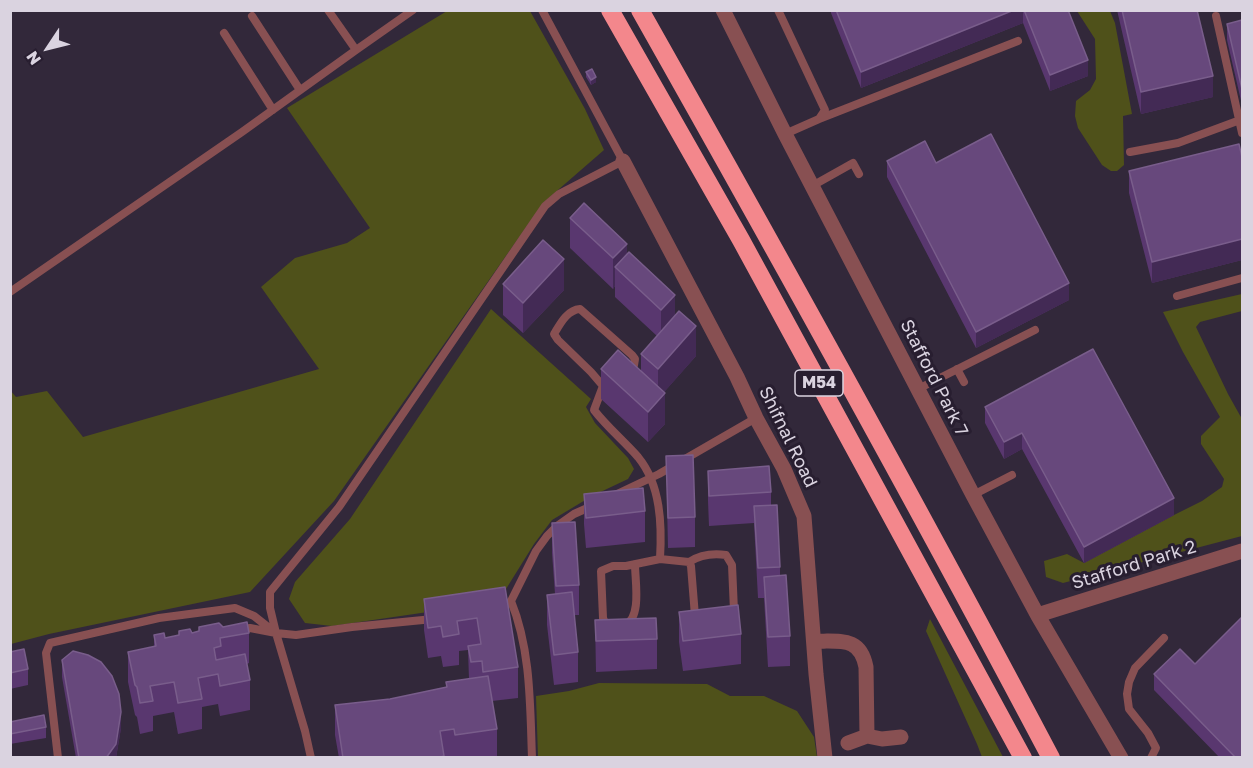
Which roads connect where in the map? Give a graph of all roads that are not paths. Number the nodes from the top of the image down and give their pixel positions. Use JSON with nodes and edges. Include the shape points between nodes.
{"nodes":[{"id":1,"x":328,"y":10,"type":"edge"},
{"id":2,"x":413,"y":10,"type":"edge"},
{"id":3,"x":542,"y":10,"type":"edge"},
{"id":4,"x":610,"y":10,"type":"edge"},
{"id":5,"x":640,"y":10,"type":"edge"},
{"id":6,"x":723,"y":10,"type":"edge"},
{"id":7,"x":778,"y":10,"type":"edge"},
{"id":8,"x":252,"y":16,"type":"dead end"},
{"id":9,"x":1216,"y":16,"type":"dead end"},
{"id":10,"x":224,"y":33,"type":"dead end"},
{"id":11,"x":1018,"y":41,"type":"dead end"},
{"id":12,"x":356,"y":50,"type":"junction"},
{"id":13,"x":300,"y":90,"type":"junction"},
{"id":14,"x":273,"y":110,"type":"junction"},
{"id":15,"x":819,"y":119,"type":"junction"},
{"id":16,"x":1240,"y":120,"type":"junction"},
{"id":17,"x":1242,"y":133,"type":"edge"},
{"id":18,"x":785,"y":134,"type":"junction"},
{"id":19,"x":1130,"y":152,"type":"dead end"},
{"id":20,"x":623,"y":161,"type":"junction"},
{"id":21,"x":859,"y":174,"type":"dead end"},
{"id":22,"x":812,"y":186,"type":"junction"},
{"id":23,"x":1242,"y":278,"type":"edge"},
{"id":24,"x":10,"y":292,"type":"edge"},
{"id":25,"x":1177,"y":296,"type":"dead end"},
{"id":26,"x":1035,"y":330,"type":"dead end"},
{"id":27,"x":957,"y":369,"type":"junction"},
{"id":28,"x":620,"y":377,"type":"edge"},
{"id":29,"x":964,"y":382,"type":"dead end"},
{"id":30,"x":918,"y":389,"type":"junction"},
{"id":31,"x":756,"y":418,"type":"junction"},
{"id":32,"x":1011,"y":475,"type":"dead end"},
{"id":33,"x":650,"y":478,"type":"junction"},
{"id":34,"x":973,"y":495,"type":"junction"},
{"id":35,"x":1242,"y":551,"type":"edge"},
{"id":36,"x":660,"y":560,"type":"junction"},
{"id":37,"x":689,"y":562,"type":"junction"},
{"id":38,"x":635,"y":564,"type":"junction"},
{"id":39,"x":511,"y":601,"type":"junction"},
{"id":40,"x":489,"y":612,"type":"edge"},
{"id":41,"x":1038,"y":616,"type":"junction"},
{"id":42,"x":445,"y":618,"type":"edge"},
{"id":43,"x":701,"y":621,"type":"edge"},
{"id":44,"x":724,"y":621,"type":"edge"},
{"id":45,"x":232,"y":632,"type":"edge"},
{"id":46,"x":276,"y":633,"type":"junction"},
{"id":47,"x":1164,"y":638,"type":"dead end"},
{"id":48,"x":814,"y":641,"type":"junction"},
{"id":49,"x":867,"y":736,"type":"junction"},
{"id":50,"x":901,"y":737,"type":"dead end"},
{"id":51,"x":848,"y":743,"type":"dead end"},
{"id":52,"x":58,"y":758,"type":"edge"},
{"id":53,"x":311,"y":758,"type":"edge"},
{"id":54,"x":532,"y":758,"type":"edge"},
{"id":55,"x":825,"y":758,"type":"edge"},
{"id":56,"x":1023,"y":758,"type":"edge"},
{"id":57,"x":1051,"y":758,"type":"edge"},
{"id":58,"x":1121,"y":758,"type":"edge"},
{"id":59,"x":1151,"y":758,"type":"edge"}],
"edges":[{"from":1,"to":12,"type":"lane"},
{"from":2,"to":12,"type":"lane"},
{"from":3,"to":20,"type":"lane"},
{"from":4,"to":56,"type":"highway","number":"M54","via":[[741,240]]},
{"from":5,"to":57,"type":"highway","number":"M54","via":[[776,251]]},
{"from":6,"to":18,"type":"street","name":"Stafford Park 7"},
{"from":7,"to":15,"type":"lane","via":[[825,110]]},
{"from":8,"to":13,"type":"lane"},
{"from":9,"to":16,"type":"lane"},
{"from":10,"to":14,"type":"lane"},
{"from":11,"to":15,"type":"lane"},
{"from":12,"to":13,"type":"lane"},
{"from":13,"to":14,"type":"lane"},
{"from":14,"to":24,"type":"lane"},
{"from":15,"to":18,"type":"lane"},
{"from":16,"to":17,"type":"lane"},
{"from":16,"to":19,"type":"lane","via":[[1178,143]]},
{"from":18,"to":22,"type":"street","name":"Stafford Park 7"},
{"from":20,"to":31,"type":"street","name":"Shifnal Road"},
{"from":20,"to":46,"type":"lane","via":[[559,194],[545,206],[339,507],[270,592]]},
{"from":21,"to":22,"type":"lane","via":[[853,163]]},
{"from":22,"to":30,"type":"street","name":"Stafford Park 7"},
{"from":23,"to":25,"type":"lane"},
{"from":26,"to":27,"type":"lane"},
{"from":27,"to":29,"type":"lane"},
{"from":27,"to":30,"type":"lane"},
{"from":28,"to":33,"type":"lane","via":[[635,359],[580,309],[574,309],[554,334],[569,353],[606,385],[594,410],[639,458]]},
{"from":30,"to":34,"type":"street","name":"Stafford Park 7"},
{"from":31,"to":33,"type":"lane"},
{"from":31,"to":48,"type":"street","name":"Shifnal Road","via":[[804,516]]},
{"from":32,"to":34,"type":"lane"},
{"from":33,"to":36,"type":"lane","via":[[658,499]]},
{"from":33,"to":39,"type":"lane","via":[[557,526],[536,551]]},
{"from":34,"to":41,"type":"street","name":"Stafford Park 7"},
{"from":35,"to":41,"type":"street","name":"Stafford Park 2"},
{"from":36,"to":37,"type":"lane"},
{"from":36,"to":38,"type":"lane"},
{"from":37,"to":43,"type":"lane","via":[[695,616]]},
{"from":37,"to":44,"type":"lane","via":[[717,554],[730,560],[734,611]]},
{"from":38,"to":38,"type":"lane","via":[[601,571],[603,618],[610,626],[628,625],[632,621]]},
{"from":39,"to":40,"type":"lane"},
{"from":39,"to":54,"type":"lane","via":[[531,695]]},
{"from":41,"to":58,"type":"street","name":"Stafford Park 7"},
{"from":42,"to":46,"type":"lane","via":[[296,635]]},
{"from":45,"to":46,"type":"lane","via":[[250,628]]},
{"from":46,"to":52,"type":"lane","via":[[254,616],[235,608],[159,618],[50,643],[46,653]]},
{"from":46,"to":53,"type":"lane"},
{"from":47,"to":59,"type":"lane","via":[[1134,668],[1126,694],[1130,709],[1156,748]]},
{"from":48,"to":49,"type":"street","via":[[846,642],[860,649],[866,667]]},
{"from":48,"to":55,"type":"street","name":"Shifnal Road"},
{"from":49,"to":50,"type":"street"},
{"from":49,"to":51,"type":"street"}]}
